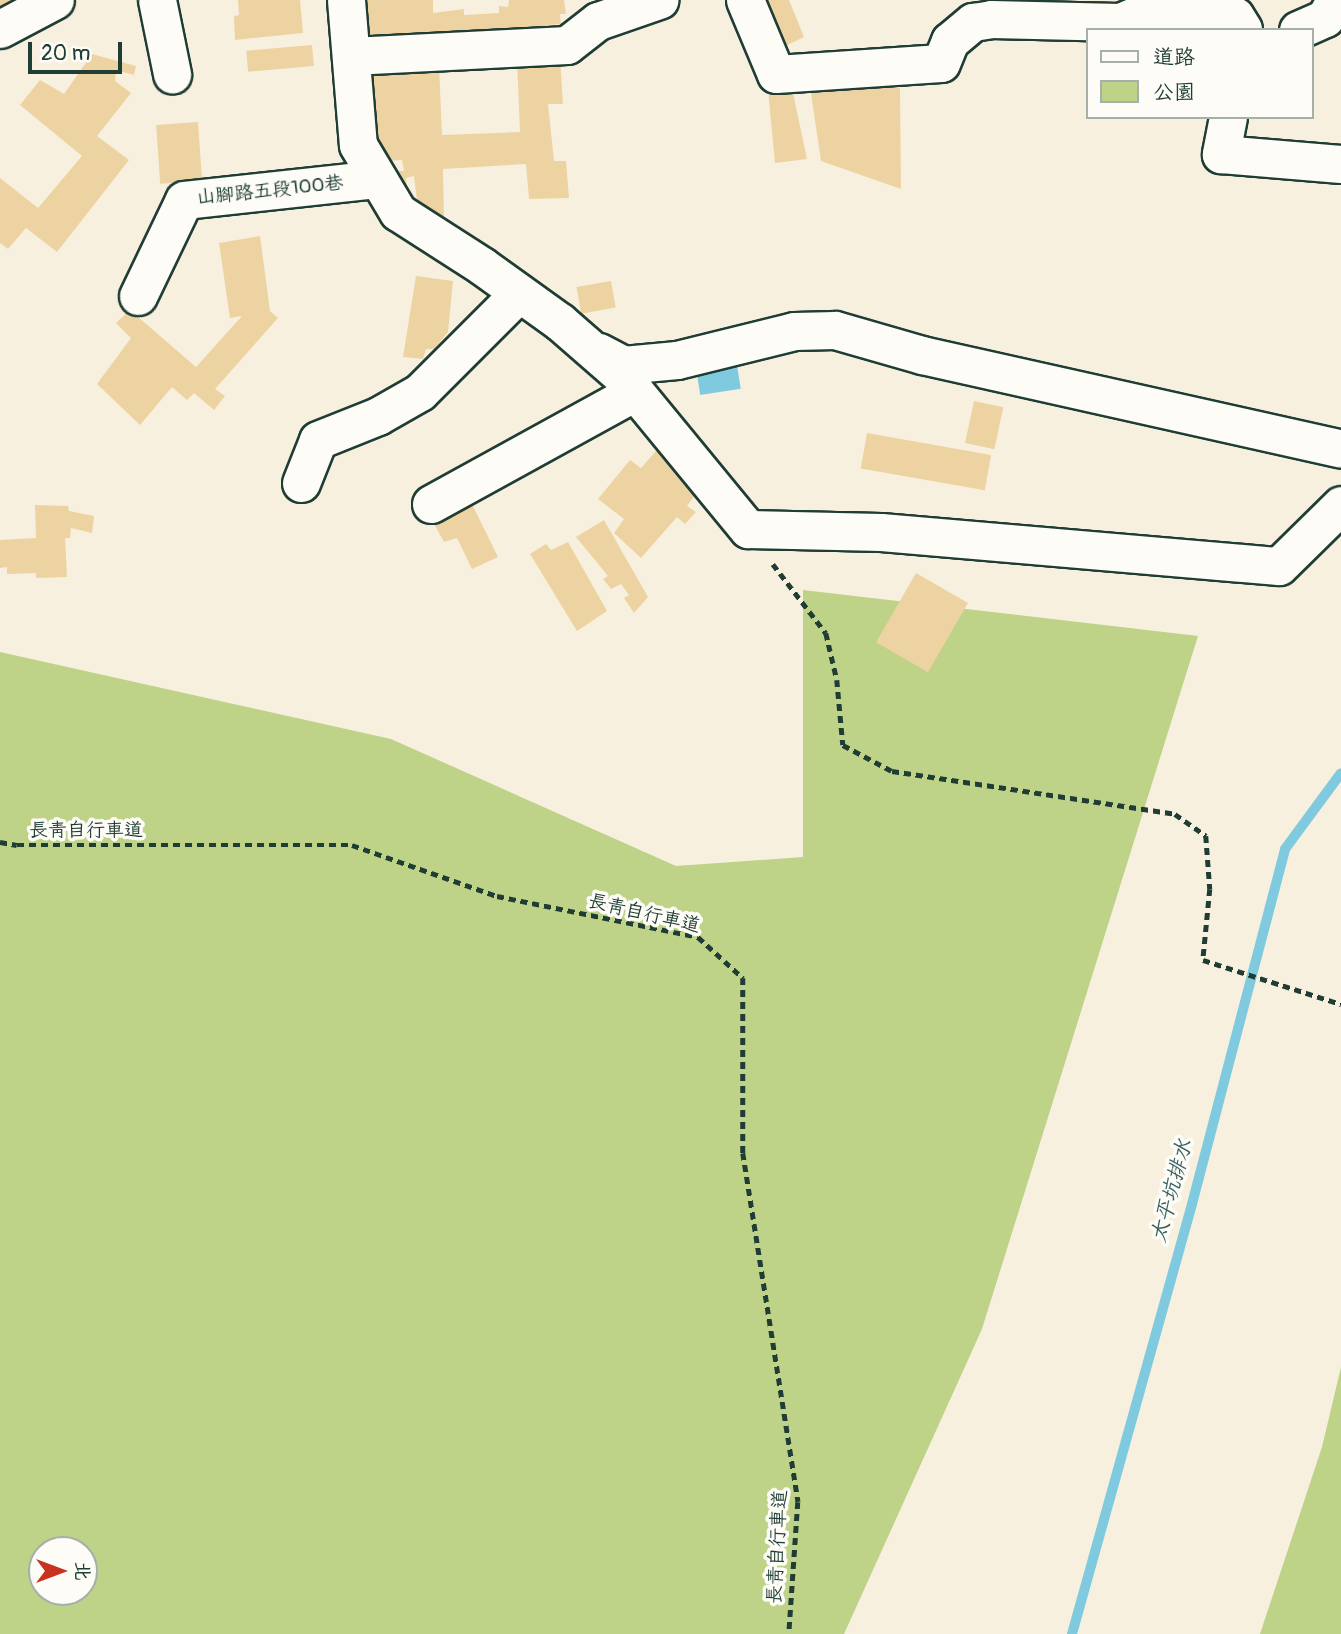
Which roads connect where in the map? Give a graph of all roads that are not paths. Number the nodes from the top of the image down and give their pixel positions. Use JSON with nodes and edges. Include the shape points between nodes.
{"nodes":[{"id":1,"x":55,"y":0,"type":"edge"},
{"id":2,"x":157,"y":0,"type":"edge"},
{"id":3,"x":346,"y":0,"type":"edge"},
{"id":4,"x":659,"y":0,"type":"edge"},
{"id":5,"x":745,"y":0,"type":"edge"},
{"id":6,"x":1335,"y":0,"type":"edge"},
{"id":7,"x":1243,"y":28,"type":"edge"},
{"id":8,"x":1302,"y":28,"type":"edge"},
{"id":9,"x":0,"y":29,"type":"edge"},
{"id":10,"x":351,"y":56,"type":"junction"},
{"id":11,"x":172,"y":74,"type":"dead end"},
{"id":12,"x":1228,"y":119,"type":"edge"},
{"id":13,"x":1341,"y":164,"type":"edge"},
{"id":14,"x":378,"y":179,"type":"junction"},
{"id":15,"x":519,"y":293,"type":"junction"},
{"id":16,"x":138,"y":296,"type":"dead end"},
{"id":17,"x":588,"y":347,"type":"junction"},
{"id":18,"x":635,"y":392,"type":"junction"},
{"id":19,"x":1341,"y":449,"type":"edge"},
{"id":20,"x":301,"y":483,"type":"dead end"},
{"id":21,"x":431,"y":504,"type":"dead end"},
{"id":22,"x":1341,"y":505,"type":"edge"}],
"edges":[{"from":1,"to":9,"type":"lane"},
{"from":2,"to":11,"type":"lane"},
{"from":3,"to":10,"type":"lane"},
{"from":4,"to":10,"type":"lane","via":[[598,21],[567,45]]},
{"from":5,"to":7,"type":"lane","via":[[776,74],[941,63],[950,41],[973,23],[991,19],[1120,22],[1151,9],[1235,16]]},
{"from":6,"to":8,"type":"lane","via":[[1325,18]]},
{"from":10,"to":14,"type":"lane","via":[[358,145]]},
{"from":12,"to":13,"type":"lane","via":[[1221,155]]},
{"from":14,"to":15,"type":"lane","via":[[398,212]]},
{"from":14,"to":16,"type":"lane","name":"山腳路五段100巷","via":[[184,200]]},
{"from":15,"to":17,"type":"lane"},
{"from":15,"to":20,"type":"lane","via":[[420,392],[378,416],[318,440]]},
{"from":17,"to":18,"type":"lane"},
{"from":17,"to":19,"type":"lane","via":[[623,365],[677,360],[794,331],[835,330],[922,355]]},
{"from":18,"to":21,"type":"lane"},
{"from":18,"to":22,"type":"lane","via":[[748,529],[881,532],[1279,566]]}]}
